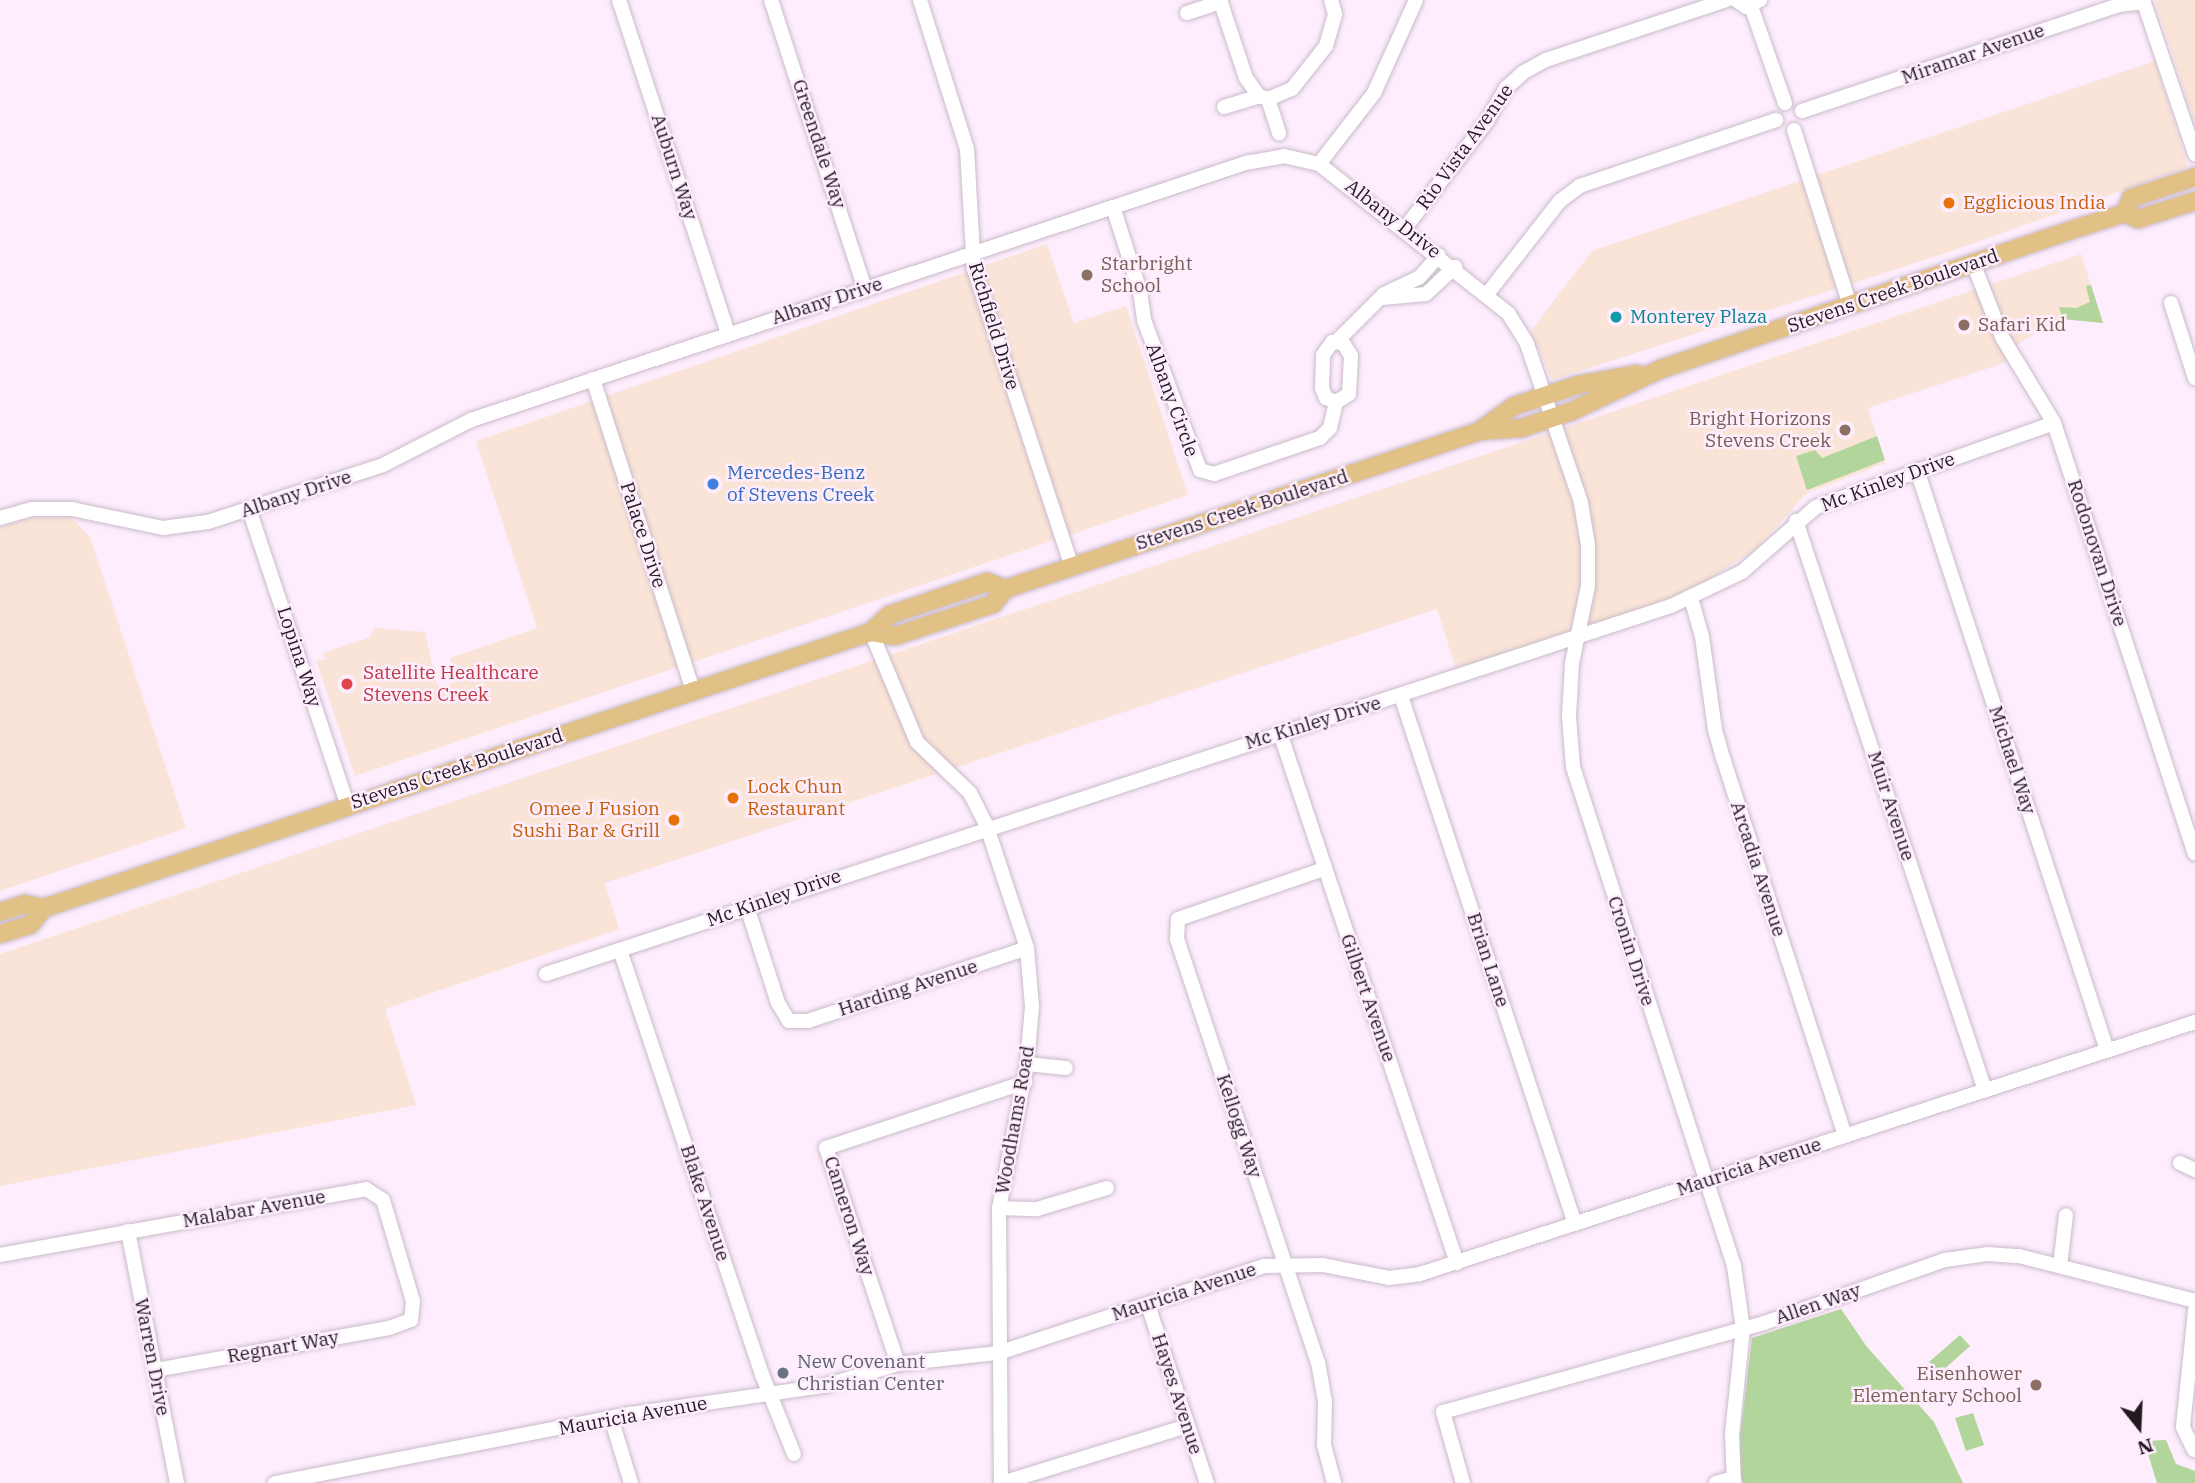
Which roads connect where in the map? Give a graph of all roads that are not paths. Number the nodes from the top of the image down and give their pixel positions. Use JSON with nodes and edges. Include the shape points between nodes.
{"nodes":[{"id":1,"x":619,"y":0,"type":"edge"},
{"id":2,"x":771,"y":0,"type":"edge"},
{"id":3,"x":920,"y":0,"type":"edge"},
{"id":4,"x":1331,"y":0,"type":"edge"},
{"id":5,"x":1416,"y":0,"type":"edge"},
{"id":6,"x":1726,"y":0,"type":"edge"},
{"id":7,"x":1736,"y":0,"type":"edge"},
{"id":8,"x":1221,"y":1,"type":"edge"},
{"id":9,"x":2143,"y":1,"type":"edge"},
{"id":10,"x":1756,"y":3,"type":"edge"},
{"id":11,"x":1187,"y":13,"type":"dead end"},
{"id":12,"x":1263,"y":98,"type":"junction"},
{"id":13,"x":1785,"y":103,"type":"junction"},
{"id":14,"x":1224,"y":107,"type":"dead end"},
{"id":15,"x":1802,"y":111,"type":"junction"},
{"id":16,"x":1776,"y":120,"type":"junction"},
{"id":17,"x":1794,"y":130,"type":"junction"},
{"id":18,"x":1279,"y":133,"type":"dead end"},
{"id":19,"x":2195,"y":154,"type":"edge"},
{"id":20,"x":1320,"y":164,"type":"junction"},
{"id":21,"x":2195,"y":177,"type":"edge"},
{"id":22,"x":2195,"y":201,"type":"edge"},
{"id":23,"x":1113,"y":207,"type":"junction"},
{"id":24,"x":2125,"y":213,"type":"junction"},
{"id":25,"x":1405,"y":228,"type":"junction"},
{"id":26,"x":973,"y":253,"type":"junction"},
{"id":27,"x":1439,"y":255,"type":"junction"},
{"id":28,"x":1973,"y":263,"type":"junction"},
{"id":29,"x":1455,"y":267,"type":"junction"},
{"id":30,"x":865,"y":289,"type":"junction"},
{"id":31,"x":1406,"y":291,"type":"junction"},
{"id":32,"x":1488,"y":293,"type":"junction"},
{"id":33,"x":2171,"y":303,"type":"dead end"},
{"id":34,"x":1850,"y":305,"type":"junction"},
{"id":35,"x":728,"y":334,"type":"junction"},
{"id":36,"x":1338,"y":341,"type":"junction"},
{"id":37,"x":1661,"y":369,"type":"junction"},
{"id":38,"x":2195,"y":378,"type":"edge"},
{"id":39,"x":593,"y":379,"type":"junction"},
{"id":40,"x":1545,"y":395,"type":"junction"},
{"id":41,"x":1336,"y":402,"type":"junction"},
{"id":42,"x":1553,"y":417,"type":"junction"},
{"id":43,"x":2054,"y":423,"type":"junction"},
{"id":44,"x":1479,"y":431,"type":"junction"},
{"id":45,"x":1917,"y":470,"type":"junction"},
{"id":46,"x":250,"y":509,"type":"junction"},
{"id":47,"x":0,"y":518,"type":"edge"},
{"id":48,"x":1796,"y":522,"type":"junction"},
{"id":49,"x":1072,"y":567,"type":"junction"},
{"id":50,"x":1691,"y":598,"type":"junction"},
{"id":51,"x":871,"y":632,"type":"junction"},
{"id":52,"x":1577,"y":636,"type":"junction"},
{"id":53,"x":693,"y":690,"type":"junction"},
{"id":54,"x":1401,"y":696,"type":"junction"},
{"id":55,"x":1280,"y":733,"type":"junction"},
{"id":56,"x":348,"y":806,"type":"junction"},
{"id":57,"x":987,"y":827,"type":"junction"},
{"id":58,"x":2195,"y":853,"type":"edge"},
{"id":59,"x":1324,"y":869,"type":"junction"},
{"id":60,"x":747,"y":907,"type":"junction"},
{"id":61,"x":44,"y":908,"type":"junction"},
{"id":62,"x":0,"y":912,"type":"edge"},
{"id":63,"x":0,"y":934,"type":"edge"},
{"id":64,"x":1027,"y":948,"type":"junction"},
{"id":65,"x":620,"y":950,"type":"junction"},
{"id":66,"x":546,"y":974,"type":"dead end"},
{"id":67,"x":2195,"y":1022,"type":"edge"},
{"id":68,"x":2107,"y":1050,"type":"junction"},
{"id":69,"x":1027,"y":1064,"type":"junction"},
{"id":70,"x":1066,"y":1068,"type":"dead end"},
{"id":71,"x":1025,"y":1082,"type":"junction"},
{"id":72,"x":1985,"y":1090,"type":"junction"},
{"id":73,"x":1845,"y":1135,"type":"junction"},
{"id":74,"x":2180,"y":1163,"type":"dead end"},
{"id":75,"x":2195,"y":1170,"type":"edge"},
{"id":76,"x":1707,"y":1181,"type":"junction"},
{"id":77,"x":1107,"y":1188,"type":"dead end"},
{"id":78,"x":999,"y":1208,"type":"junction"},
{"id":79,"x":2066,"y":1214,"type":"dead end"},
{"id":80,"x":1575,"y":1224,"type":"junction"},
{"id":81,"x":128,"y":1231,"type":"junction"},
{"id":82,"x":0,"y":1255,"type":"edge"},
{"id":83,"x":1457,"y":1263,"type":"junction"},
{"id":84,"x":1285,"y":1265,"type":"junction"},
{"id":85,"x":2060,"y":1266,"type":"junction"},
{"id":86,"x":2195,"y":1301,"type":"edge"},
{"id":87,"x":1148,"y":1305,"type":"junction"},
{"id":88,"x":2195,"y":1310,"type":"edge"},
{"id":89,"x":411,"y":1320,"type":"joint"},
{"id":90,"x":1743,"y":1329,"type":"junction"},
{"id":91,"x":998,"y":1353,"type":"junction"},
{"id":92,"x":898,"y":1364,"type":"junction"},
{"id":93,"x":155,"y":1370,"type":"junction"},
{"id":94,"x":769,"y":1394,"type":"junction"},
{"id":95,"x":611,"y":1418,"type":"junction"},
{"id":96,"x":1187,"y":1426,"type":"junction"},
{"id":97,"x":2194,"y":1450,"type":"edge"},
{"id":98,"x":794,"y":1454,"type":"dead end"},
{"id":99,"x":1733,"y":1481,"type":"edge"},
{"id":100,"x":177,"y":1483,"type":"edge"},
{"id":101,"x":275,"y":1483,"type":"edge"},
{"id":102,"x":631,"y":1483,"type":"edge"},
{"id":103,"x":1001,"y":1483,"type":"edge"},
{"id":104,"x":1207,"y":1483,"type":"edge"},
{"id":105,"x":1334,"y":1483,"type":"edge"},
{"id":106,"x":1463,"y":1483,"type":"edge"},
{"id":107,"x":1716,"y":1483,"type":"edge"}],
"edges":[{"from":1,"to":35,"type":"street","name":"Auburn Way"},
{"from":2,"to":30,"type":"street","name":"Greendale Way"},
{"from":3,"to":26,"type":"street","name":"Richfield Drive","via":[[967,149]]},
{"from":4,"to":12,"type":"street","via":[[1333,28],[1326,46],[1292,89]]},
{"from":5,"to":20,"type":"street","via":[[1374,93]]},
{"from":6,"to":25,"type":"street","name":"Rio Vista Avenue","via":[[1546,60],[1524,72],[1506,88],[1487,121]]},
{"from":7,"to":10,"type":"street"},
{"from":8,"to":11,"type":"street"},
{"from":8,"to":12,"type":"street","via":[[1246,78]]},
{"from":9,"to":15,"type":"street","name":"Miramar Avenue","via":[[2119,5]]},
{"from":9,"to":19,"type":"street"},
{"from":10,"to":13,"type":"street"},
{"from":12,"to":14,"type":"street"},
{"from":12,"to":18,"type":"street"},
{"from":13,"to":15,"type":"street","via":[[1796,104]]},
{"from":13,"to":16,"type":"street","via":[[1777,108]]},
{"from":15,"to":17,"type":"street","via":[[1801,123]]},
{"from":16,"to":17,"type":"street","via":[[1781,128]]},
{"from":16,"to":32,"type":"street","via":[[1580,186],[1560,201]]},
{"from":17,"to":34,"type":"street"},
{"from":20,"to":23,"type":"street","name":"Albany Drive","via":[[1302,157],[1267,158]]},
{"from":20,"to":25,"type":"street","name":"Albany Drive"},
{"from":21,"to":24,"type":"main road","name":"Stevens Creek Boulevard","via":[[2130,198]]},
{"from":22,"to":24,"type":"main road","name":"Stevens Creek Boulevard","via":[[2138,219]]},
{"from":23,"to":26,"type":"street","name":"Albany Drive"},
{"from":23,"to":41,"type":"street","name":"Albany Circle","via":[[1151,342],[1200,470],[1214,474],[1320,438],[1330,428]]},
{"from":24,"to":28,"type":"main road","name":"Stevens Creek Boulevard"},
{"from":25,"to":27,"type":"street","name":"Albany Drive"},
{"from":26,"to":30,"type":"street","name":"Albany Drive"},
{"from":26,"to":49,"type":"street","name":"Richfield Drive","via":[[974,269]]},
{"from":27,"to":29,"type":"street","name":"Albany Drive"},
{"from":27,"to":31,"type":"street"},
{"from":28,"to":34,"type":"main road","name":"Stevens Creek Boulevard"},
{"from":28,"to":43,"type":"street","name":"Rodonovan Drive","via":[[2002,337]]},
{"from":29,"to":31,"type":"street","via":[[1437,287]]},
{"from":29,"to":32,"type":"street","name":"Albany Drive"},
{"from":30,"to":35,"type":"street","name":"Albany Drive"},
{"from":31,"to":36,"type":"street","via":[[1380,299]]},
{"from":32,"to":40,"type":"street","name":"Albany Drive","via":[[1518,327]]},
{"from":33,"to":38,"type":"street"},
{"from":34,"to":37,"type":"main road","name":"Stevens Creek Boulevard"},
{"from":35,"to":39,"type":"street","name":"Albany Drive"},
{"from":36,"to":41,"type":"street","name":"Albany Circle","via":[[1347,346],[1351,356],[1349,394]]},
{"from":36,"to":41,"type":"street","via":[[1324,350],[1322,388],[1326,398]]},
{"from":37,"to":40,"type":"main road","name":"Stevens Creek Boulevard","via":[[1577,384]]},
{"from":37,"to":42,"type":"main road","name":"Stevens Creek Boulevard"},
{"from":39,"to":46,"type":"street","name":"Albany Drive","via":[[453,427],[383,464]]},
{"from":39,"to":53,"type":"street","name":"Palace Drive"},
{"from":40,"to":42,"type":"street","name":"Albany Drive"},
{"from":40,"to":44,"type":"main road","name":"Stevens Creek Boulevard","via":[[1514,406]]},
{"from":42,"to":44,"type":"main road","name":"Stevens Creek Boulevard","via":[[1522,428]]},
{"from":42,"to":52,"type":"street","name":"Cronin Drive","via":[[1586,524],[1588,586]]},
{"from":43,"to":45,"type":"street","name":"Mc Kinley Drive"},
{"from":43,"to":58,"type":"street","name":"Rodonovan Drive"},
{"from":44,"to":49,"type":"main road","name":"Stevens Creek Boulevard"},
{"from":45,"to":48,"type":"street","name":"Mc Kinley Drive","via":[[1816,507]]},
{"from":45,"to":68,"type":"street","name":"Michael Way"},
{"from":46,"to":47,"type":"street","name":"Albany Drive","via":[[183,528],[135,526],[72,509],[32,509]]},
{"from":46,"to":56,"type":"street","name":"Lopina Way"},
{"from":48,"to":50,"type":"street","name":"Mc Kinley Drive","via":[[1742,572]]},
{"from":48,"to":72,"type":"street","name":"Muir Avenue"},
{"from":49,"to":51,"type":"main road","name":"Stevens Creek Boulevard","via":[[1005,589],[987,582],[889,615]]},
{"from":50,"to":52,"type":"street","name":"Mc Kinley Drive"},
{"from":50,"to":73,"type":"street","name":"Arcadia Avenue","via":[[1710,678],[1715,730]]},
{"from":51,"to":53,"type":"main road","name":"Stevens Creek Boulevard"},
{"from":51,"to":57,"type":"street","name":"Woodhams Road","via":[[917,743],[970,793]]},
{"from":52,"to":54,"type":"street","name":"Mc Kinley Drive"},
{"from":52,"to":76,"type":"street","name":"Cronin Drive","via":[[1569,717],[1573,767]]},
{"from":53,"to":56,"type":"main road","name":"Stevens Creek Boulevard"},
{"from":54,"to":55,"type":"street","name":"Mc Kinley Drive"},
{"from":54,"to":80,"type":"street","name":"Brian Lane"},
{"from":55,"to":57,"type":"street","name":"Mc Kinley Drive"},
{"from":55,"to":59,"type":"street","name":"Gilbert Avenue"},
{"from":56,"to":61,"type":"main road","name":"Stevens Creek Boulevard"},
{"from":57,"to":60,"type":"street","name":"Mc Kinley Drive"},
{"from":57,"to":64,"type":"street","name":"Woodhams Road"},
{"from":59,"to":83,"type":"street","name":"Gilbert Avenue"},
{"from":59,"to":84,"type":"street","name":"Kellogg Way","via":[[1178,919],[1177,939]]},
{"from":60,"to":64,"type":"street","name":"Harding Avenue","via":[[778,1003],[789,1021],[808,1021]]},
{"from":60,"to":65,"type":"street","name":"Mc Kinley Drive"},
{"from":61,"to":62,"type":"main road","name":"Stevens Creek Boulevard","via":[[25,904]]},
{"from":61,"to":63,"type":"main road","name":"Stevens Creek Boulevard","via":[[30,925]]},
{"from":64,"to":69,"type":"street","name":"Woodhams Road","via":[[1032,1006]]},
{"from":65,"to":66,"type":"street","name":"Mc Kinley Drive"},
{"from":65,"to":94,"type":"street","name":"Blake Avenue"},
{"from":67,"to":68,"type":"street","name":"Mauricia Avenue"},
{"from":68,"to":72,"type":"street","name":"Mauricia Avenue"},
{"from":69,"to":70,"type":"street"},
{"from":69,"to":71,"type":"street","name":"Woodhams Road"},
{"from":71,"to":78,"type":"street","name":"Woodhams Road"},
{"from":71,"to":92,"type":"street","name":"Cameron Way","via":[[826,1148]]},
{"from":72,"to":73,"type":"street","name":"Mauricia Avenue"},
{"from":73,"to":76,"type":"street","name":"Mauricia Avenue"},
{"from":74,"to":75,"type":"street"},
{"from":76,"to":80,"type":"street","name":"Mauricia Avenue"},
{"from":76,"to":90,"type":"street","name":"Cronin Drive","via":[[1734,1266]]},
{"from":77,"to":78,"type":"street","via":[[1037,1209]]},
{"from":78,"to":91,"type":"street","name":"Woodhams Road"},
{"from":79,"to":85,"type":"street"},
{"from":80,"to":83,"type":"street","name":"Mauricia Avenue"},
{"from":81,"to":82,"type":"street","name":"Malabar Avenue"},
{"from":81,"to":89,"type":"street","name":"Malabar Avenue","via":[[366,1189],[383,1200],[413,1301]]},
{"from":81,"to":93,"type":"street","name":"Warren Drive"},
{"from":83,"to":84,"type":"street","name":"Mauricia Avenue","via":[[1389,1278],[1323,1265]]},
{"from":84,"to":87,"type":"street","name":"Mauricia Avenue","via":[[1264,1266]]},
{"from":84,"to":105,"type":"street","name":"Kellogg Way","via":[[1318,1362],[1325,1401],[1324,1445]]},
{"from":85,"to":86,"type":"street","name":"Allen Way"},
{"from":85,"to":90,"type":"street","name":"Allen Way","via":[[1987,1254],[1944,1260]]},
{"from":87,"to":91,"type":"street","name":"Mauricia Avenue"},
{"from":87,"to":96,"type":"street","name":"Hayes Avenue"},
{"from":88,"to":97,"type":"street","via":[[2183,1427]]},
{"from":89,"to":93,"type":"street","name":"Regnart Way","via":[[389,1328]]},
{"from":90,"to":99,"type":"street","name":"Cronin Drive"},
{"from":90,"to":106,"type":"street","name":"Allen Way","via":[[1443,1412]]},
{"from":91,"to":92,"type":"street","name":"Mauricia Avenue"},
{"from":91,"to":103,"type":"street","name":"Woodhams Road"},
{"from":92,"to":94,"type":"street","name":"Mauricia Avenue","via":[[824,1387]]},
{"from":93,"to":100,"type":"street","name":"Warren Drive"},
{"from":94,"to":95,"type":"street","name":"Mauricia Avenue"},
{"from":94,"to":98,"type":"street","name":"Blake Avenue","via":[[779,1407]]},
{"from":95,"to":101,"type":"street","name":"Mauricia Avenue"},
{"from":95,"to":102,"type":"street"},
{"from":96,"to":103,"type":"street"},
{"from":96,"to":104,"type":"street","name":"Hayes Avenue"},
{"from":99,"to":107,"type":"street"}]}
